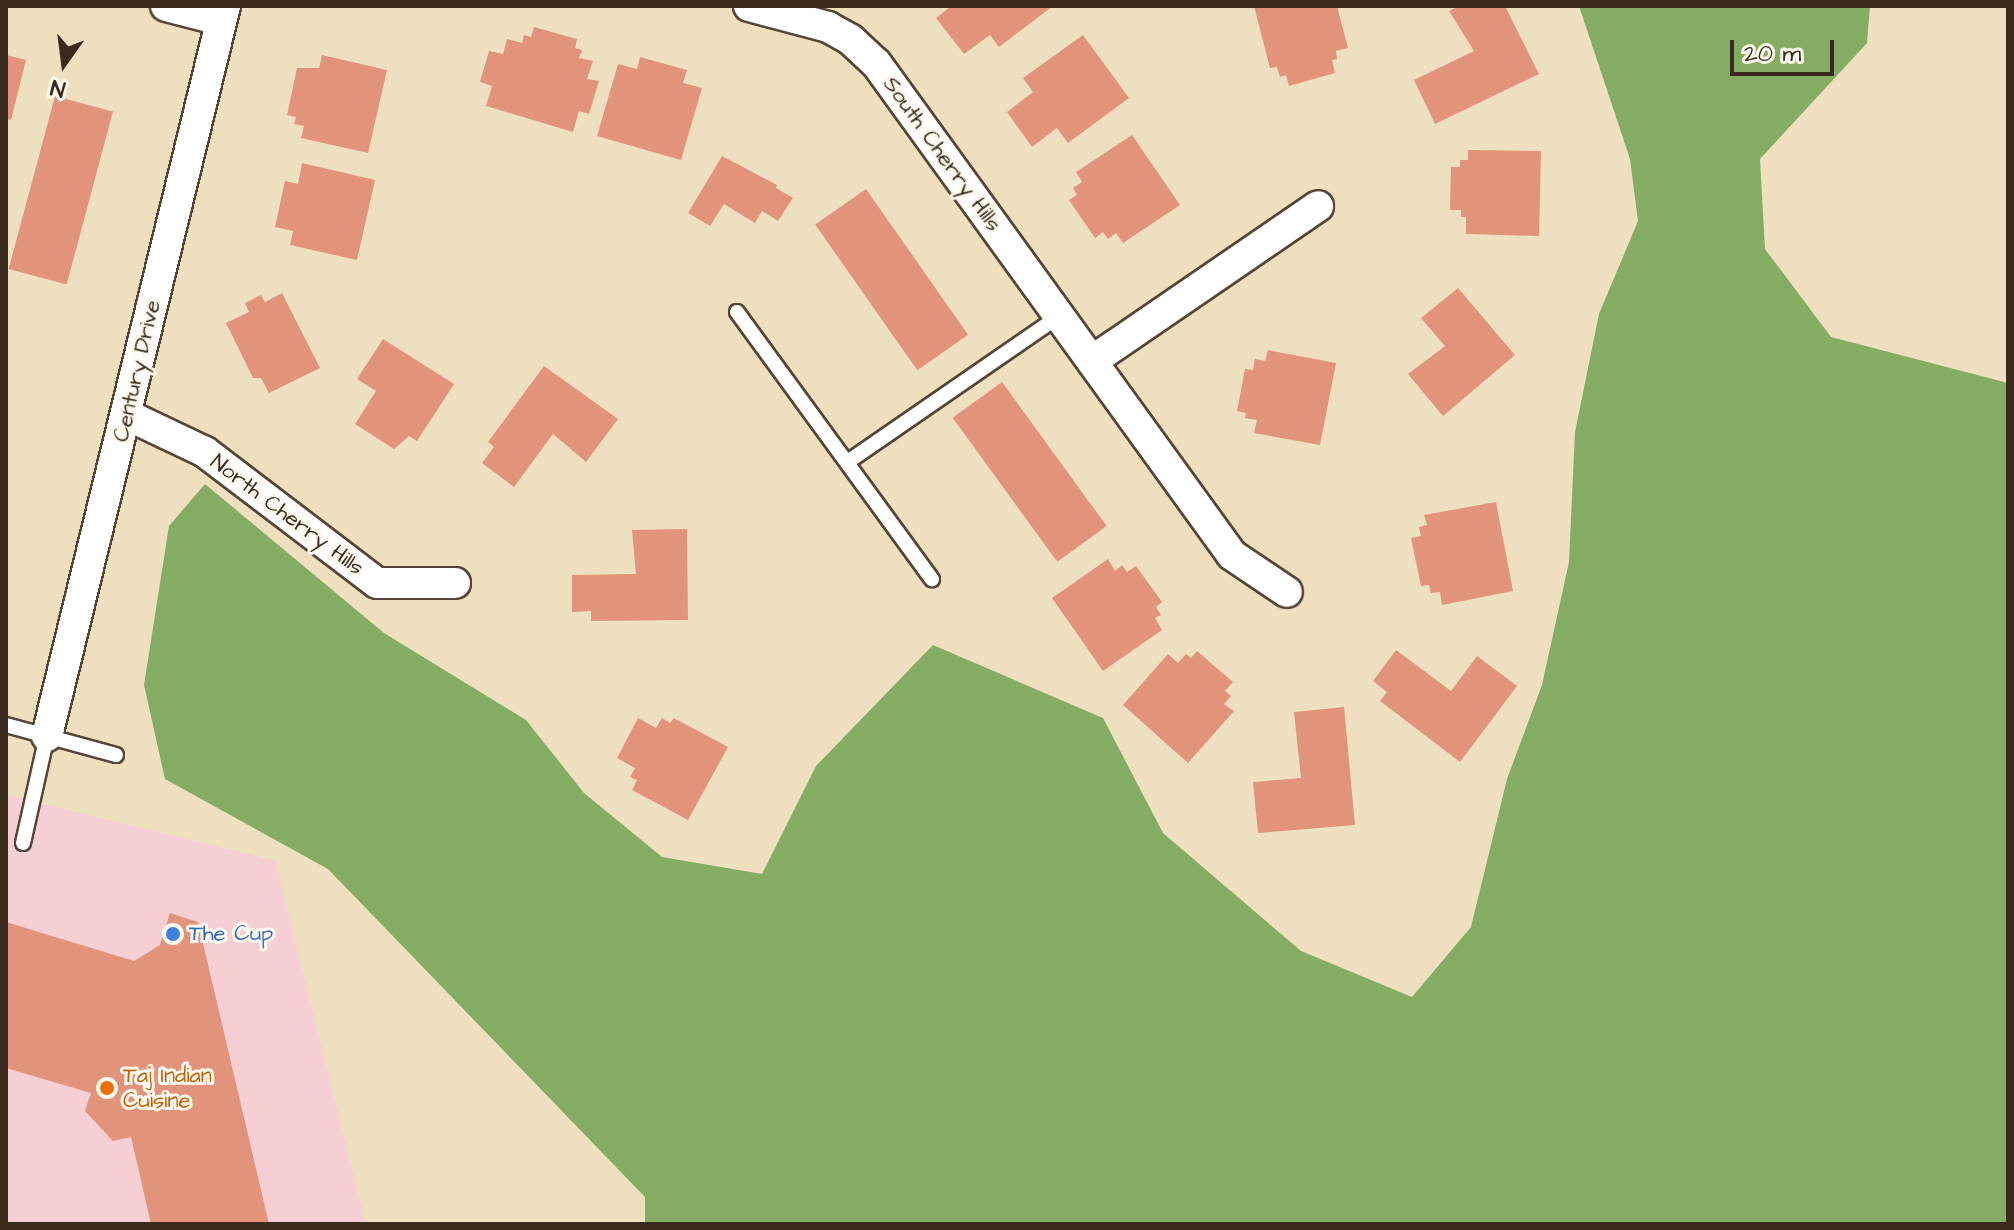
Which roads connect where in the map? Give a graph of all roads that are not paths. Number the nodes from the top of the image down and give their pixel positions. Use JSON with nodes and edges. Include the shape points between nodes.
{"nodes":[{"id":1,"x":166,"y":6,"type":"edge"},
{"id":2,"x":749,"y":6,"type":"edge"},
{"id":3,"x":222,"y":13,"type":"edge"},
{"id":4,"x":1318,"y":206,"type":"dead end"},
{"id":5,"x":737,"y":312,"type":"dead end"},
{"id":6,"x":1059,"y":316,"type":"junction"},
{"id":7,"x":1092,"y":361,"type":"junction"},
{"id":8,"x":127,"y":415,"type":"junction"},
{"id":9,"x":849,"y":461,"type":"junction"},
{"id":10,"x":932,"y":579,"type":"dead end"},
{"id":11,"x":455,"y":583,"type":"dead end"},
{"id":12,"x":1287,"y":592,"type":"dead end"},
{"id":13,"x":6,"y":725,"type":"edge"},
{"id":14,"x":47,"y":736,"type":"junction"},
{"id":15,"x":116,"y":755,"type":"dead end"},
{"id":16,"x":23,"y":843,"type":"dead end"}],
"edges":[{"from":1,"to":3,"type":"street"},
{"from":2,"to":6,"type":"street","name":"South Cherry Hills","via":[[828,27],[876,63]]},
{"from":3,"to":8,"type":"street","name":"Century Drive"},
{"from":4,"to":7,"type":"street"},
{"from":5,"to":9,"type":"lane"},
{"from":6,"to":7,"type":"street","name":"South Cherry Hills"},
{"from":6,"to":9,"type":"lane"},
{"from":7,"to":12,"type":"street","name":"South Cherry Hills","via":[[1232,555]]},
{"from":8,"to":11,"type":"street","name":"North Cherry Hills","via":[[205,452],[377,583]]},
{"from":8,"to":14,"type":"street","name":"Century Drive"},
{"from":9,"to":10,"type":"lane"},
{"from":13,"to":14,"type":"lane"},
{"from":14,"to":15,"type":"lane"},
{"from":14,"to":16,"type":"lane"}]}
